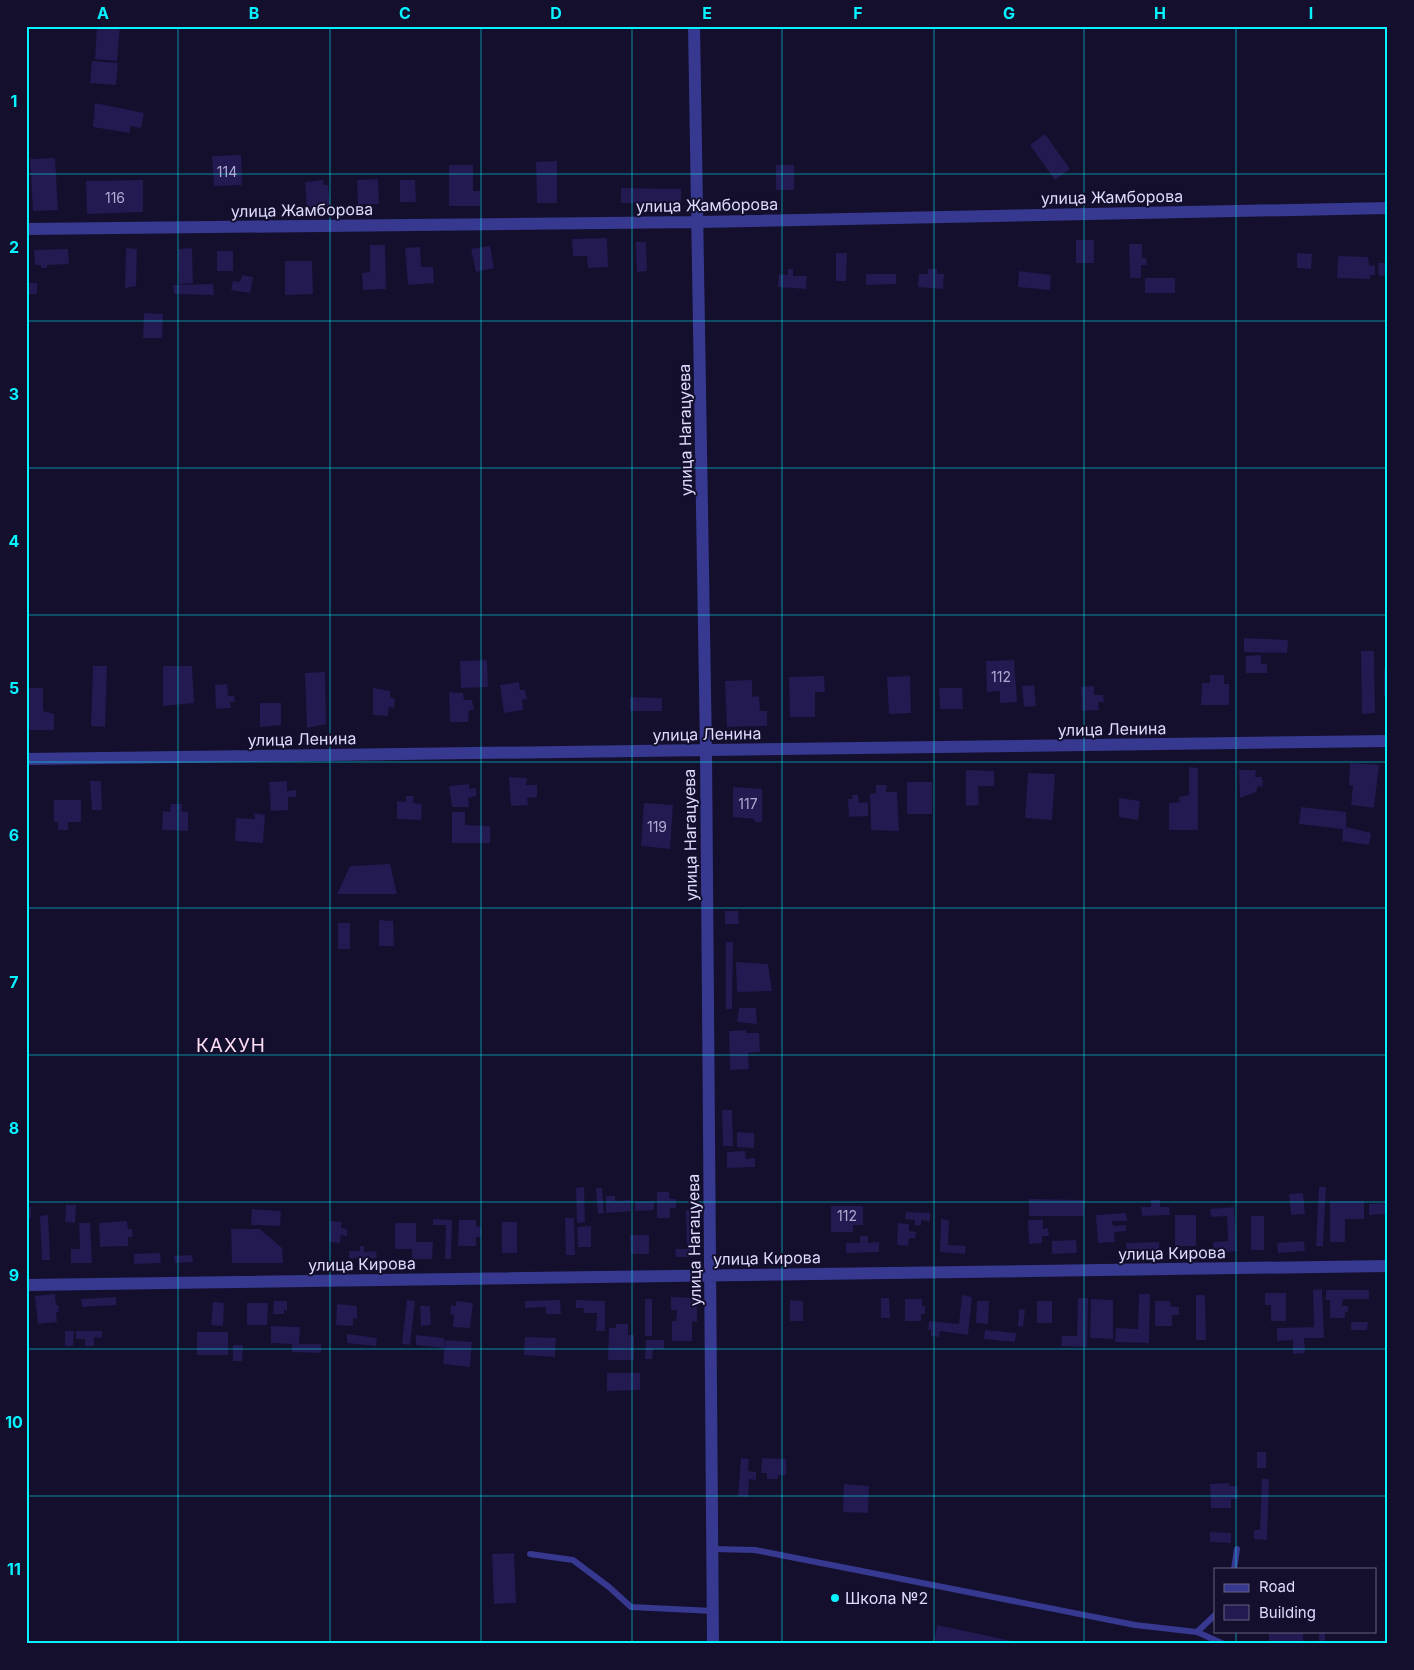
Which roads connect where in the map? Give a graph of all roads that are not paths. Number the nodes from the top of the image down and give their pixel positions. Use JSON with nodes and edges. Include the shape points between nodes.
{"nodes":[{"id":1,"x":694,"y":26,"type":"edge"},
{"id":2,"x":1388,"y":208,"type":"edge"},
{"id":3,"x":698,"y":222,"type":"junction"},
{"id":4,"x":26,"y":229,"type":"edge"},
{"id":5,"x":1388,"y":741,"type":"edge"},
{"id":6,"x":706,"y":750,"type":"junction"},
{"id":7,"x":26,"y":759,"type":"edge"},
{"id":8,"x":1388,"y":1266,"type":"edge"},
{"id":9,"x":710,"y":1275,"type":"junction"},
{"id":10,"x":26,"y":1285,"type":"edge"},
{"id":11,"x":712,"y":1550,"type":"junction"},
{"id":12,"x":1237,"y":1550,"type":"dead end"},
{"id":13,"x":530,"y":1554,"type":"dead end"},
{"id":14,"x":1234,"y":1568,"type":"edge"},
{"id":15,"x":713,"y":1611,"type":"junction"},
{"id":16,"x":1214,"y":1616,"type":"edge"},
{"id":17,"x":1197,"y":1632,"type":"junction"},
{"id":18,"x":713,"y":1644,"type":"edge"},
{"id":19,"x":1224,"y":1644,"type":"edge"}],
"edges":[{"from":1,"to":3,"type":"street","name":"улица Нагацуева"},
{"from":2,"to":3,"type":"street","name":"улица Жамборова"},
{"from":3,"to":4,"type":"street","name":"улица Жамборова"},
{"from":3,"to":6,"type":"street","name":"улица Нагацуева"},
{"from":5,"to":6,"type":"street","name":"улица Ленина"},
{"from":6,"to":7,"type":"street","name":"улица Ленина"},
{"from":6,"to":9,"type":"street","name":"улица Нагацуева"},
{"from":8,"to":9,"type":"street","name":"улица Кирова"},
{"from":9,"to":10,"type":"street","name":"улица Кирова"},
{"from":9,"to":11,"type":"street","name":"улица Нагацуева"},
{"from":11,"to":15,"type":"street","name":"улица Нагацуева"},
{"from":11,"to":17,"type":"lane","via":[[755,1550],[1134,1625]]},
{"from":12,"to":14,"type":"lane"},
{"from":13,"to":15,"type":"lane","via":[[573,1560],[631,1607]]},
{"from":15,"to":18,"type":"street","name":"улица Нагацуева"},
{"from":16,"to":17,"type":"lane"},
{"from":17,"to":19,"type":"lane"}]}
